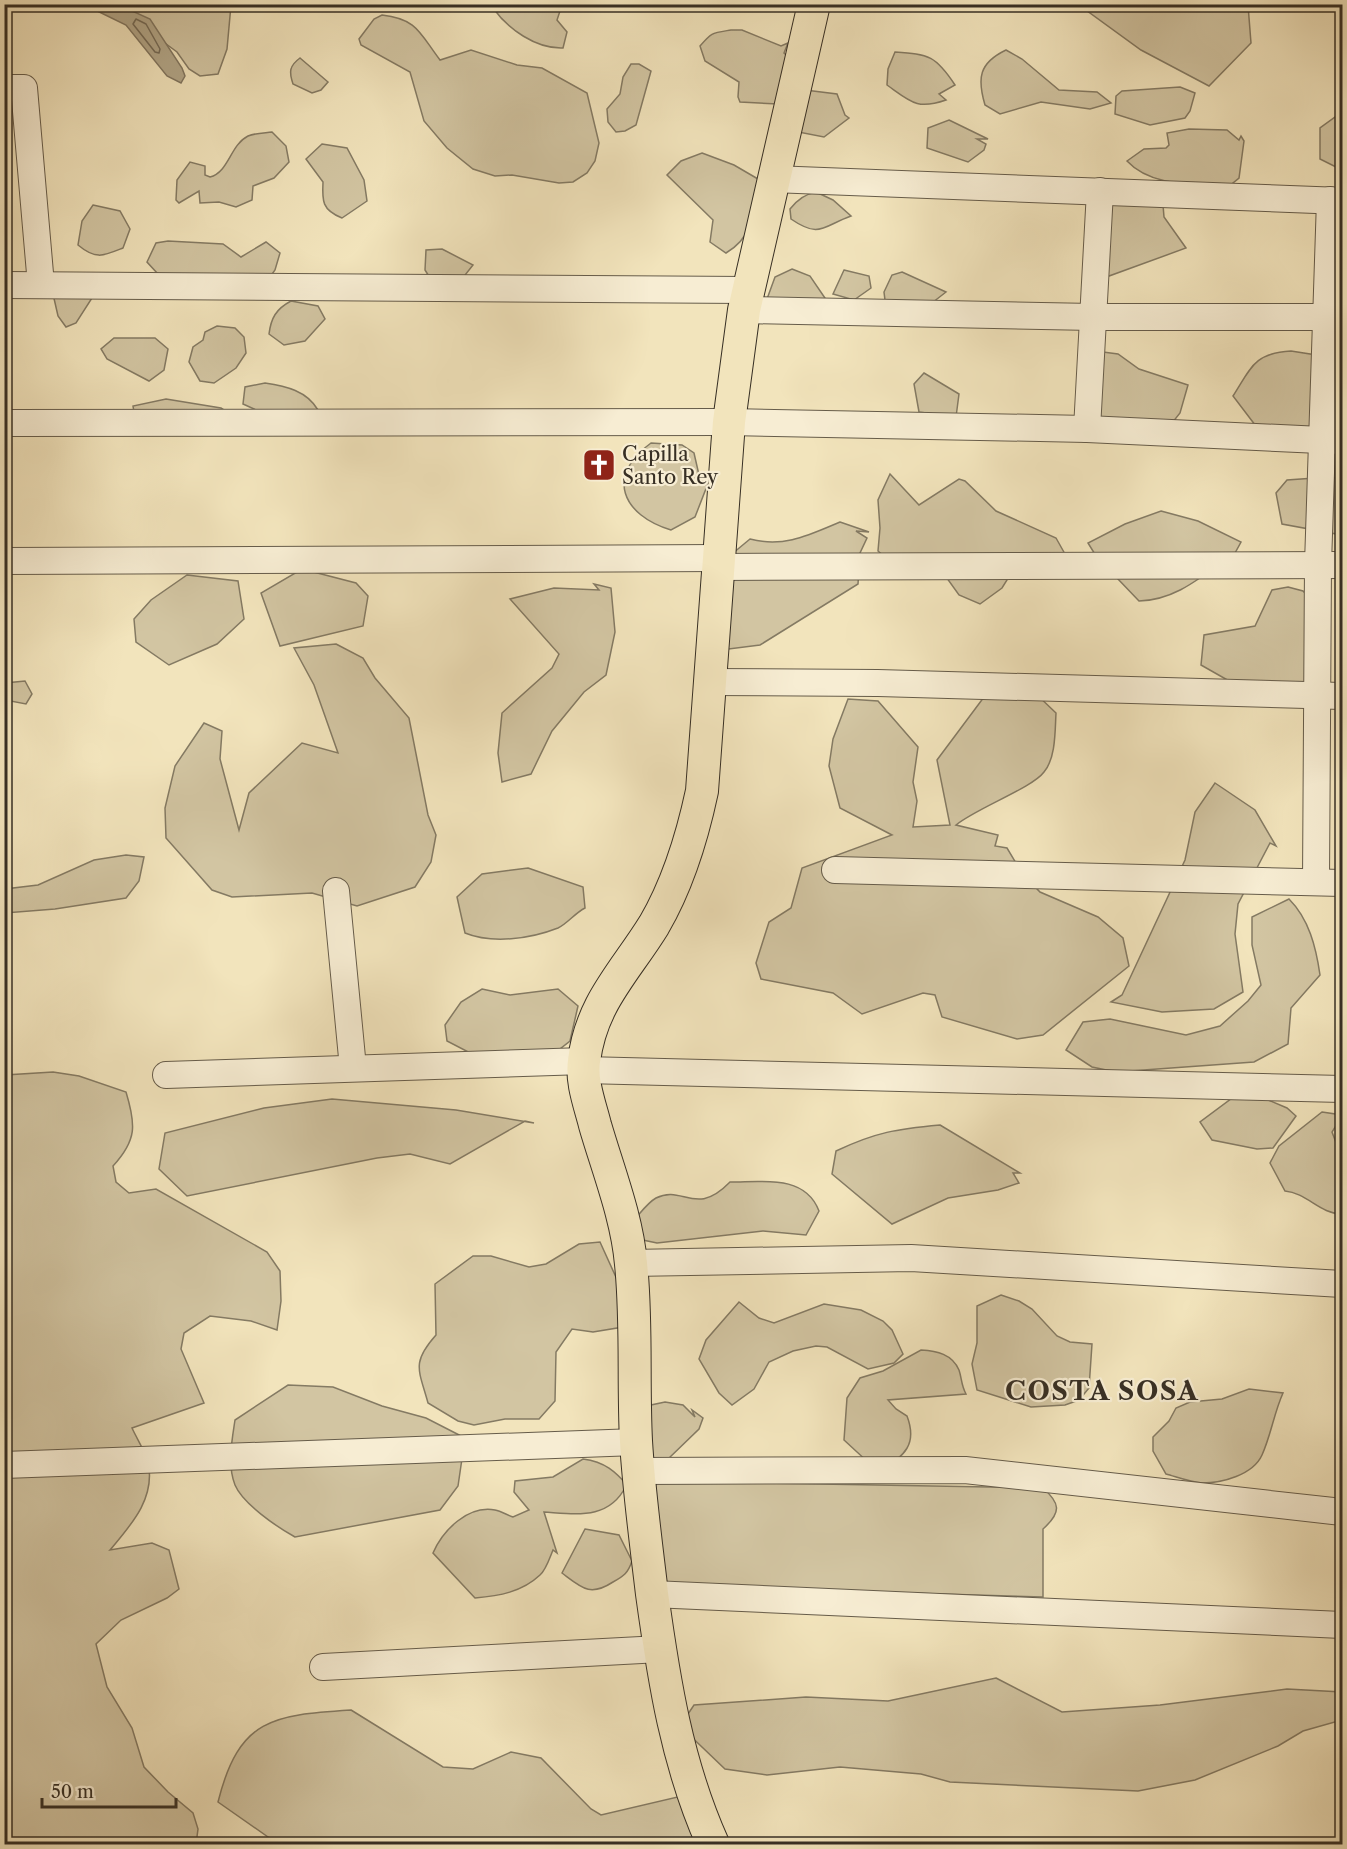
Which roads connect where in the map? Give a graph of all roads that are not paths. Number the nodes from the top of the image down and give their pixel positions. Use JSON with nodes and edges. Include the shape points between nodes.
{"nodes":[{"id":1,"x":814,"y":4,"type":"edge"},
{"id":2,"x":4,"y":88,"type":"edge"},
{"id":3,"x":772,"y":179,"type":"junction"},
{"id":4,"x":1100,"y":191,"type":"junction"},
{"id":5,"x":1336,"y":200,"type":"edge"},
{"id":6,"x":4,"y":285,"type":"edge"},
{"id":7,"x":41,"y":285,"type":"junction"},
{"id":8,"x":746,"y":300,"type":"junction"},
{"id":9,"x":1093,"y":317,"type":"junction"},
{"id":10,"x":1334,"y":317,"type":"edge"},
{"id":11,"x":729,"y":422,"type":"junction"},
{"id":12,"x":4,"y":423,"type":"edge"},
{"id":13,"x":1087,"y":429,"type":"junction"},
{"id":14,"x":1332,"y":440,"type":"edge"},
{"id":15,"x":4,"y":561,"type":"edge"},
{"id":16,"x":718,"y":562,"type":"junction"},
{"id":17,"x":1330,"y":564,"type":"edge"},
{"id":18,"x":710,"y":682,"type":"junction"},
{"id":19,"x":1315,"y":695,"type":"junction"},
{"id":20,"x":1342,"y":696,"type":"edge"},
{"id":21,"x":835,"y":870,"type":"dead end"},
{"id":22,"x":1316,"y":881,"type":"junction"},
{"id":23,"x":1342,"y":883,"type":"edge"},
{"id":24,"x":336,"y":891,"type":"dead end"},
{"id":25,"x":584,"y":1065,"type":"junction"},
{"id":26,"x":353,"y":1068,"type":"junction"},
{"id":27,"x":166,"y":1075,"type":"dead end"},
{"id":28,"x":1342,"y":1089,"type":"edge"},
{"id":29,"x":631,"y":1263,"type":"junction"},
{"id":30,"x":1342,"y":1284,"type":"edge"},
{"id":31,"x":638,"y":1457,"type":"junction"},
{"id":32,"x":4,"y":1465,"type":"edge"},
{"id":33,"x":1342,"y":1512,"type":"edge"},
{"id":34,"x":652,"y":1594,"type":"junction"},
{"id":35,"x":1342,"y":1625,"type":"edge"},
{"id":36,"x":660,"y":1649,"type":"junction"},
{"id":37,"x":323,"y":1667,"type":"dead end"},
{"id":38,"x":713,"y":1845,"type":"edge"}],
"edges":[{"from":1,"to":3,"type":"main road"},
{"from":2,"to":7,"type":"street","via":[[24,88]]},
{"from":3,"to":4,"type":"street"},
{"from":3,"to":8,"type":"main road"},
{"from":4,"to":5,"type":"street"},
{"from":4,"to":9,"type":"street"},
{"from":5,"to":10,"type":"street"},
{"from":6,"to":7,"type":"street"},
{"from":7,"to":8,"type":"street"},
{"from":8,"to":9,"type":"street"},
{"from":8,"to":11,"type":"main road"},
{"from":9,"to":10,"type":"street"},
{"from":9,"to":13,"type":"street"},
{"from":10,"to":14,"type":"street"},
{"from":11,"to":12,"type":"street"},
{"from":11,"to":13,"type":"street"},
{"from":11,"to":16,"type":"main road"},
{"from":13,"to":14,"type":"street"},
{"from":14,"to":17,"type":"street"},
{"from":15,"to":16,"type":"street"},
{"from":16,"to":17,"type":"street"},
{"from":16,"to":18,"type":"main road"},
{"from":17,"to":19,"type":"street"},
{"from":18,"to":19,"type":"street"},
{"from":18,"to":25,"type":"main road","via":[[702,791],[695,826],[669,897],[653,927],[609,988],[593,1021]]},
{"from":19,"to":20,"type":"street"},
{"from":19,"to":22,"type":"street"},
{"from":21,"to":22,"type":"street"},
{"from":22,"to":23,"type":"street"},
{"from":24,"to":26,"type":"street"},
{"from":25,"to":26,"type":"street"},
{"from":25,"to":28,"type":"street"},
{"from":25,"to":29,"type":"main road","via":[[590,1107]]},
{"from":26,"to":27,"type":"street"},
{"from":29,"to":30,"type":"street","via":[[911,1258]]},
{"from":29,"to":31,"type":"main road"},
{"from":31,"to":32,"type":"street"},
{"from":31,"to":33,"type":"street","via":[[965,1470]]},
{"from":31,"to":34,"type":"main road"},
{"from":34,"to":35,"type":"street"},
{"from":34,"to":36,"type":"main road"},
{"from":36,"to":37,"type":"street"},
{"from":36,"to":38,"type":"main road","via":[[679,1752]]}]}
